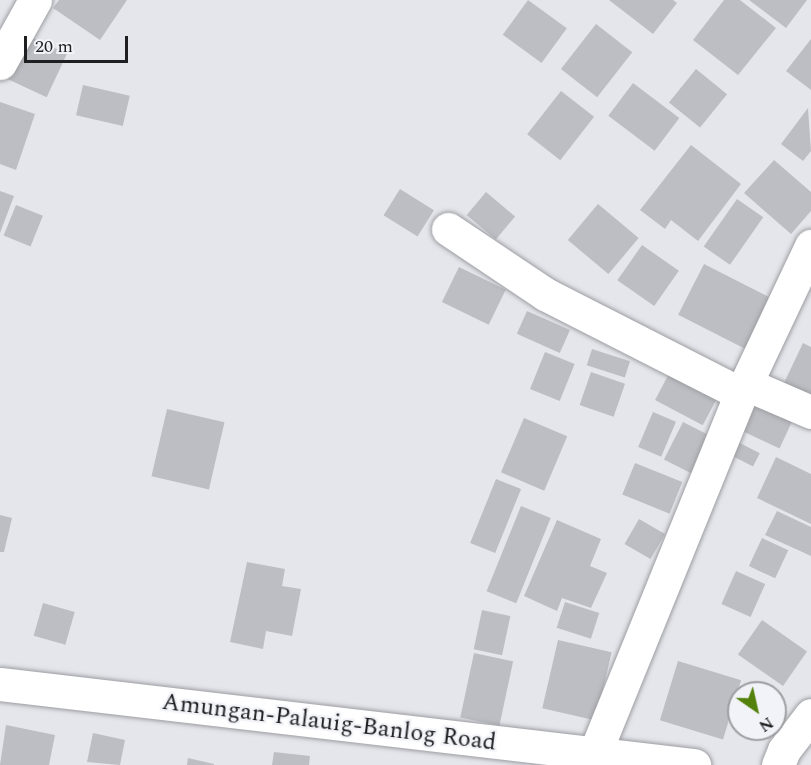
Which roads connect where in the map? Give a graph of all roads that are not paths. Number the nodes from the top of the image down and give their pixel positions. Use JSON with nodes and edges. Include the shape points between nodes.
{"nodes":[{"id":1,"x":36,"y":0,"type":"edge"},
{"id":2,"x":0,"y":63,"type":"edge"},
{"id":3,"x":448,"y":229,"type":"dead end"},
{"id":4,"x":811,"y":246,"type":"edge"},
{"id":5,"x":743,"y":389,"type":"junction"},
{"id":6,"x":811,"y":412,"type":"edge"},
{"id":7,"x":0,"y":684,"type":"edge"},
{"id":8,"x":811,"y":715,"type":"edge"},
{"id":9,"x":592,"y":760,"type":"edge"},
{"id":10,"x":694,"y":765,"type":"edge"},
{"id":11,"x":778,"y":765,"type":"edge"}],
"edges":[{"from":1,"to":2,"type":"street"},
{"from":3,"to":5,"type":"street","via":[[545,294]]},
{"from":4,"to":5,"type":"street"},
{"from":5,"to":6,"type":"street"},
{"from":5,"to":9,"type":"street"},
{"from":7,"to":9,"type":"street","name":"Amungan-Palauig-Banlog Road"},
{"from":8,"to":11,"type":"street","via":[[784,750]]},
{"from":9,"to":10,"type":"street","name":"Amungan-Palauig-Banlog Road"}]}
